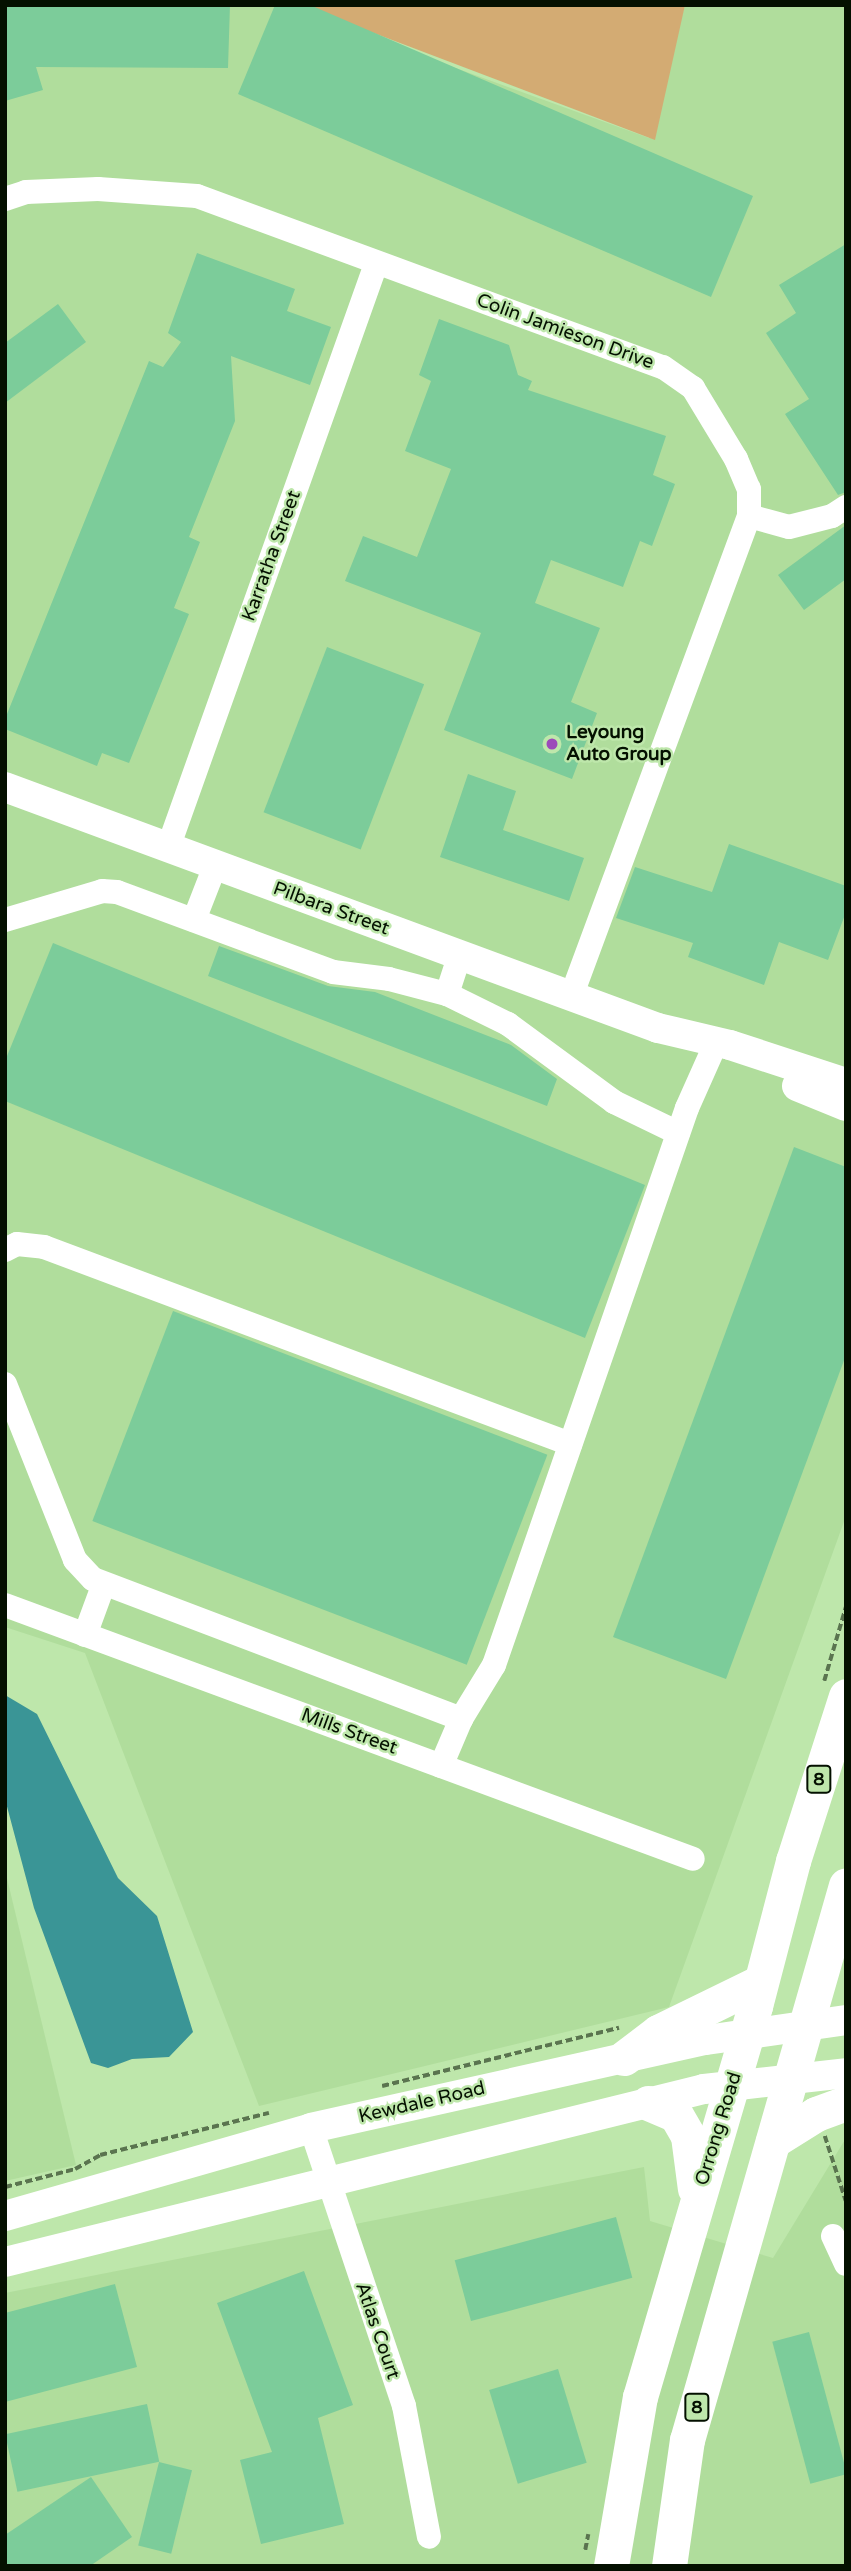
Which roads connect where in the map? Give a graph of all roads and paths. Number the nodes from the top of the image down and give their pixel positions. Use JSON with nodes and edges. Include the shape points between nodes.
{"nodes":[{"id":1,"x":5,"y":199,"type":"edge"},
{"id":2,"x":376,"y":264,"type":"junction"},
{"id":3,"x":846,"y":507,"type":"edge"},
{"id":4,"x":749,"y":516,"type":"junction"},
{"id":5,"x":5,"y":787,"type":"edge"},
{"id":6,"x":168,"y":848,"type":"junction"},
{"id":7,"x":215,"y":866,"type":"junction"},
{"id":8,"x":5,"y":920,"type":"edge"},
{"id":9,"x":194,"y":920,"type":"junction"},
{"id":10,"x":460,"y":956,"type":"junction"},
{"id":11,"x":447,"y":994,"type":"junction"},
{"id":12,"x":571,"y":997,"type":"junction"},
{"id":13,"x":658,"y":1028,"type":"junction"},
{"id":14,"x":711,"y":1054,"type":"junction"},
{"id":15,"x":846,"y":1083,"type":"edge"},
{"id":16,"x":846,"y":1106,"type":"edge"},
{"id":17,"x":678,"y":1133,"type":"junction"},
{"id":18,"x":9,"y":1243,"type":"edge"},
{"id":19,"x":5,"y":1384,"type":"edge"},
{"id":20,"x":570,"y":1444,"type":"junction"},
{"id":21,"x":103,"y":1586,"type":"junction"},
{"id":22,"x":5,"y":1605,"type":"edge"},
{"id":23,"x":85,"y":1635,"type":"junction"},
{"id":24,"x":846,"y":1696,"type":"edge"},
{"id":25,"x":461,"y":1719,"type":"junction"},
{"id":26,"x":441,"y":1766,"type":"junction"},
{"id":27,"x":693,"y":1859,"type":"dead end"},
{"id":28,"x":846,"y":1885,"type":"edge"},
{"id":29,"x":846,"y":1901,"type":"edge"},
{"id":30,"x":846,"y":1968,"type":"edge"},
{"id":31,"x":760,"y":1982,"type":"junction"},
{"id":32,"x":846,"y":2020,"type":"edge"},
{"id":33,"x":805,"y":2025,"type":"junction"},
{"id":34,"x":747,"y":2032,"type":"junction"},
{"id":35,"x":624,"y":2059,"type":"junction"},
{"id":36,"x":846,"y":2073,"type":"edge"},
{"id":37,"x":792,"y":2077,"type":"junction"},
{"id":38,"x":733,"y":2084,"type":"junction"},
{"id":39,"x":648,"y":2103,"type":"junction"},
{"id":40,"x":831,"y":2109,"type":"edge"},
{"id":41,"x":311,"y":2128,"type":"junction"},
{"id":42,"x":773,"y":2141,"type":"junction"},
{"id":43,"x":326,"y":2183,"type":"junction"},
{"id":44,"x":697,"y":2199,"type":"junction"},
{"id":45,"x":846,"y":2201,"type":"edge"},
{"id":46,"x":5,"y":2216,"type":"edge"},
{"id":47,"x":833,"y":2236,"type":"dead end"},
{"id":48,"x":5,"y":2262,"type":"edge"},
{"id":49,"x":846,"y":2264,"type":"edge"},
{"id":50,"x":429,"y":2537,"type":"dead end"},
{"id":51,"x":611,"y":2566,"type":"edge"},
{"id":52,"x":669,"y":2566,"type":"edge"}],
"edges":[{"from":1,"to":2,"type":"street","name":"Colin Jamieson Drive","via":[[26,192],[98,189],[197,196]]},
{"from":2,"to":4,"type":"street","name":"Colin Jamieson Drive","via":[[663,367],[693,388],[714,420],[748,489]]},
{"from":2,"to":6,"type":"street","name":"Karratha Street"},
{"from":3,"to":4,"type":"street","via":[[832,516],[789,527]]},
{"from":4,"to":12,"type":"street","name":"Colin Jamieson Drive"},
{"from":5,"to":6,"type":"main road","name":"Pilbara Street"},
{"from":6,"to":7,"type":"main road","name":"Pilbara Street"},
{"from":7,"to":9,"type":"street"},
{"from":7,"to":10,"type":"main road","name":"Pilbara Street"},
{"from":8,"to":9,"type":"street","via":[[102,891],[117,892]]},
{"from":9,"to":11,"type":"street","via":[[333,972],[389,979]]},
{"from":10,"to":11,"type":"street"},
{"from":10,"to":12,"type":"main road","name":"Pilbara Street"},
{"from":11,"to":17,"type":"street","via":[[508,1024],[614,1101]]},
{"from":12,"to":13,"type":"main road","name":"Pilbara Street"},
{"from":13,"to":14,"type":"main road","name":"Pilbara Street"},
{"from":13,"to":15,"type":"main road","name":"Pilbara Street","via":[[730,1045]]},
{"from":14,"to":16,"type":"main road","name":"Pilbara Street"},
{"from":14,"to":17,"type":"street"},
{"from":17,"to":20,"type":"street"},
{"from":18,"to":20,"type":"street","via":[[44,1247]]},
{"from":19,"to":21,"type":"street","via":[[75,1560]]},
{"from":20,"to":25,"type":"street","via":[[494,1665]]},
{"from":21,"to":23,"type":"street"},
{"from":21,"to":25,"type":"street"},
{"from":22,"to":23,"type":"street","name":"Mills Street"},
{"from":23,"to":26,"type":"street","name":"Mills Street"},
{"from":24,"to":31,"type":"highway","name":"Orrong Road","number":"8"},
{"from":25,"to":26,"type":"street"},
{"from":26,"to":27,"type":"street","name":"Mills Street"},
{"from":28,"to":33,"type":"highway","number":"8"},
{"from":29,"to":30,"type":"highway"},
{"from":31,"to":34,"type":"highway","name":"Orrong Road","number":"8"},
{"from":31,"to":35,"type":"highway","via":[[658,2032]]},
{"from":32,"to":33,"type":"main road","name":"Kewdale Road"},
{"from":33,"to":34,"type":"main road","name":"Kewdale Road"},
{"from":33,"to":37,"type":"highway","number":"8"},
{"from":34,"to":35,"type":"main road","name":"Kewdale Road"},
{"from":34,"to":38,"type":"highway","name":"Orrong Road","number":"8"},
{"from":35,"to":41,"type":"main road","name":"Kewdale Road"},
{"from":36,"to":37,"type":"main road"},
{"from":37,"to":38,"type":"main road"},
{"from":37,"to":42,"type":"highway","number":"8"},
{"from":38,"to":39,"type":"main road"},
{"from":38,"to":44,"type":"highway","name":"Orrong Road","number":"8"},
{"from":39,"to":43,"type":"main road"},
{"from":39,"to":44,"type":"highway","via":[[676,2115],[688,2136]]},
{"from":40,"to":42,"type":"highway"},
{"from":40,"to":45,"type":"path"},
{"from":41,"to":43,"type":"street","name":"Atlas Court"},
{"from":41,"to":46,"type":"main road","name":"Kewdale Road"},
{"from":42,"to":52,"type":"highway","number":"8","via":[[687,2441]]},
{"from":43,"to":48,"type":"main road"},
{"from":43,"to":50,"type":"street","name":"Atlas Court","via":[[404,2406]]},
{"from":44,"to":51,"type":"highway","name":"Orrong Road","number":"8","via":[[640,2398]]},
{"from":47,"to":49,"type":"street"}]}
